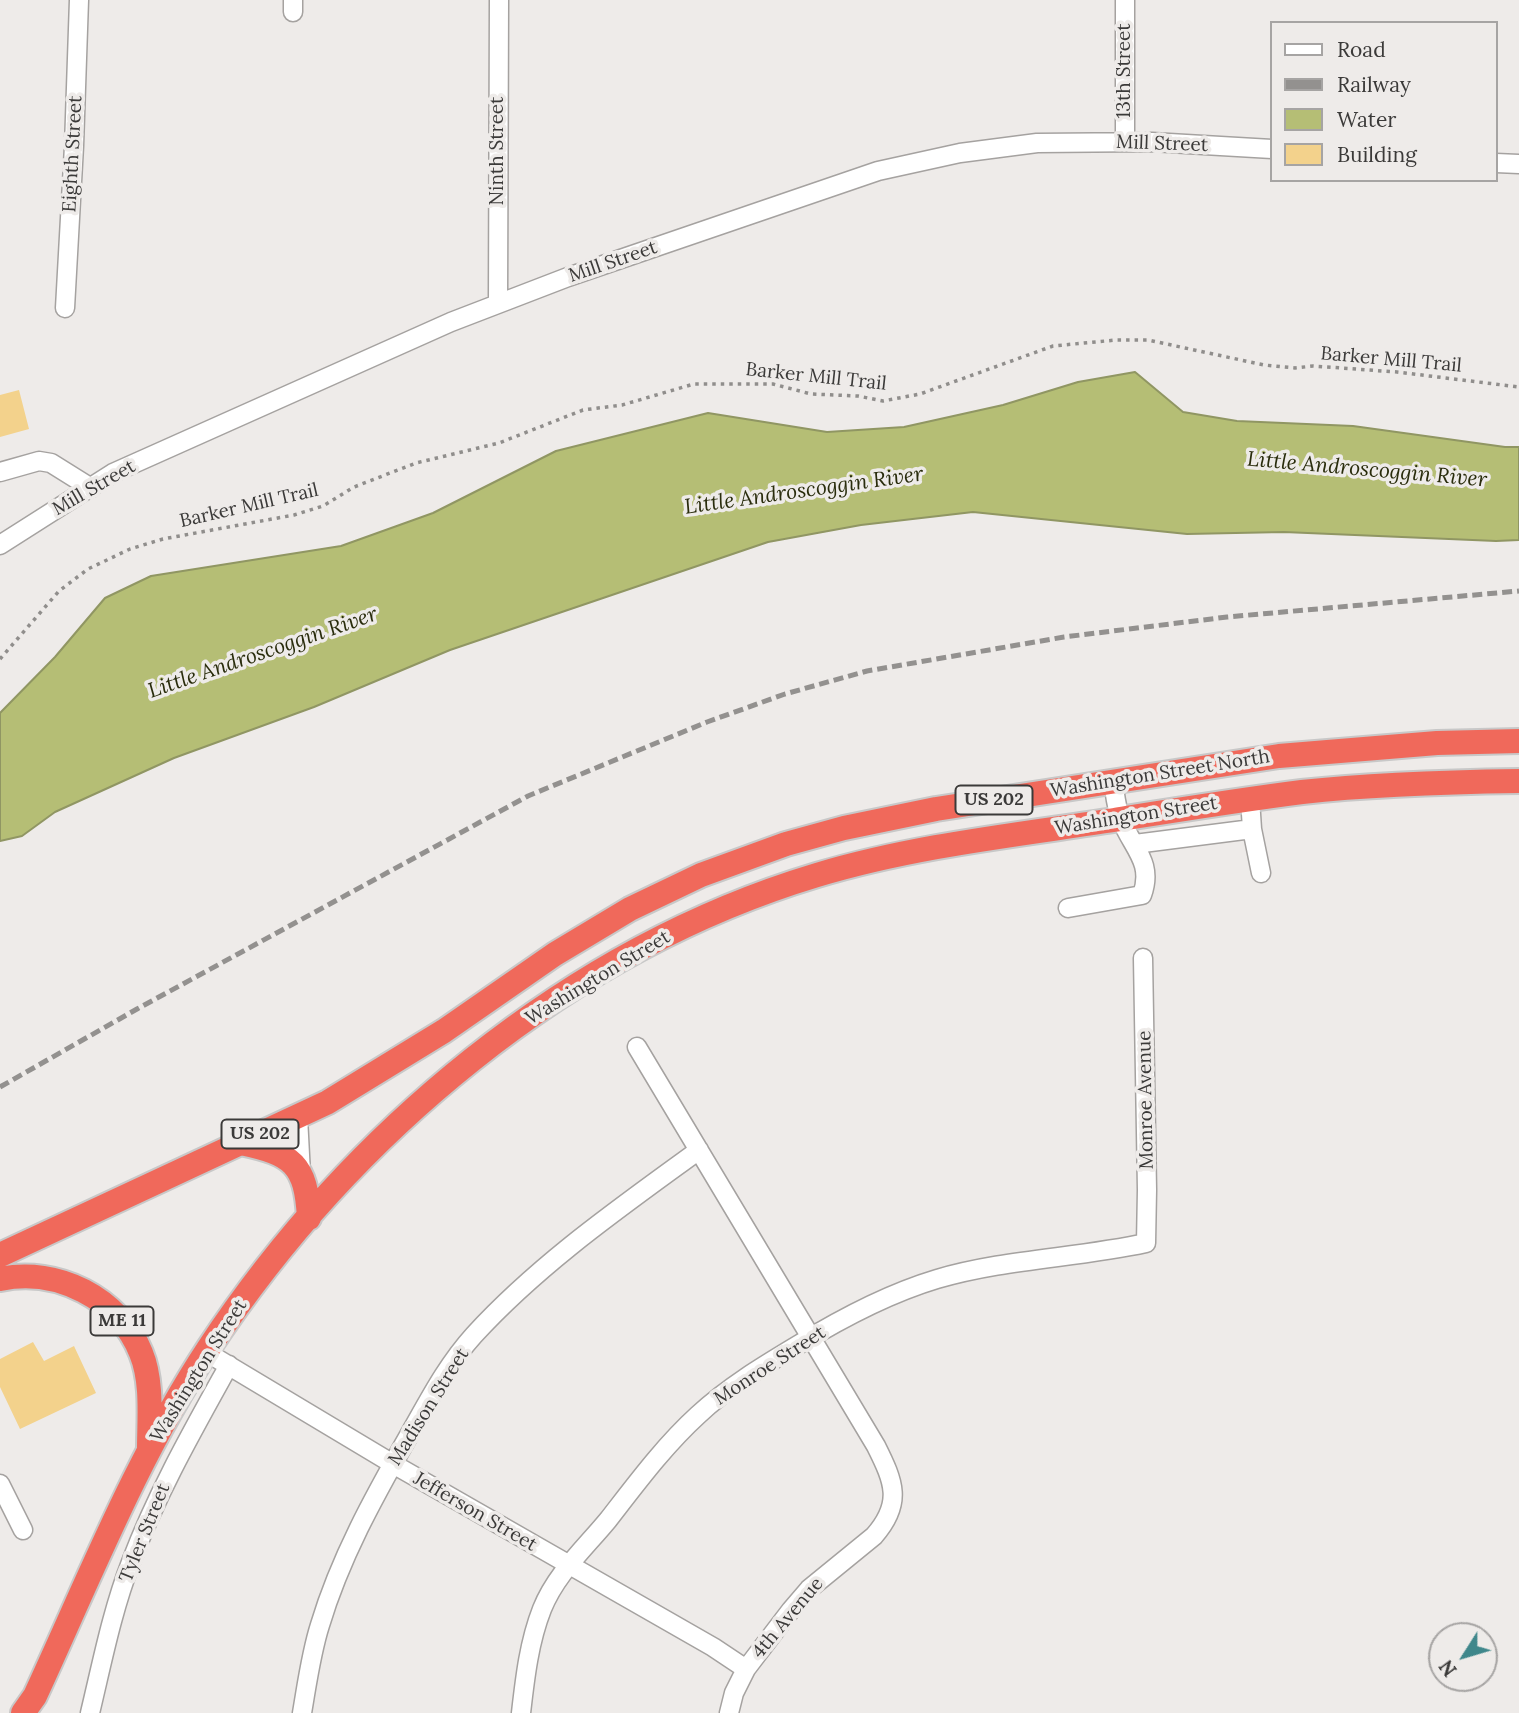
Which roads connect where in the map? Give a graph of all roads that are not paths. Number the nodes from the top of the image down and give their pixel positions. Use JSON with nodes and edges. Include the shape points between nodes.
{"nodes":[{"id":1,"x":79,"y":0,"type":"edge"},
{"id":2,"x":499,"y":0,"type":"edge"},
{"id":3,"x":1125,"y":0,"type":"edge"},
{"id":4,"x":1125,"y":142,"type":"junction"},
{"id":5,"x":1270,"y":149,"type":"edge"},
{"id":6,"x":1498,"y":163,"type":"edge"},
{"id":7,"x":1519,"y":164,"type":"edge"},
{"id":8,"x":498,"y":303,"type":"junction"},
{"id":9,"x":65,"y":308,"type":"dead end"},
{"id":10,"x":0,"y":471,"type":"edge"},
{"id":11,"x":90,"y":488,"type":"junction"},
{"id":12,"x":0,"y":545,"type":"edge"},
{"id":13,"x":1519,"y":741,"type":"edge"},
{"id":14,"x":1113,"y":781,"type":"junction"},
{"id":15,"x":1519,"y":781,"type":"edge"},
{"id":16,"x":1250,"y":799,"type":"junction"},
{"id":17,"x":1121,"y":818,"type":"junction"},
{"id":18,"x":1252,"y":829,"type":"junction"},
{"id":19,"x":1135,"y":844,"type":"junction"},
{"id":20,"x":1261,"y":873,"type":"dead end"},
{"id":21,"x":1068,"y":908,"type":"dead end"},
{"id":22,"x":1143,"y":958,"type":"dead end"},
{"id":23,"x":506,"y":989,"type":"joint"},
{"id":24,"x":637,"y":1047,"type":"dead end"},
{"id":25,"x":298,"y":1117,"type":"junction"},
{"id":26,"x":241,"y":1143,"type":"junction"},
{"id":27,"x":699,"y":1150,"type":"junction"},
{"id":28,"x":301,"y":1174,"type":"junction"},
{"id":29,"x":309,"y":1218,"type":"junction"},
{"id":30,"x":1146,"y":1242,"type":"joint"},
{"id":31,"x":0,"y":1255,"type":"edge"},
{"id":32,"x":0,"y":1279,"type":"edge"},
{"id":33,"x":812,"y":1337,"type":"junction"},
{"id":34,"x":206,"y":1352,"type":"junction"},
{"id":35,"x":229,"y":1365,"type":"junction"},
{"id":36,"x":149,"y":1450,"type":"junction"},
{"id":37,"x":393,"y":1464,"type":"junction"},
{"id":38,"x":0,"y":1483,"type":"edge"},
{"id":39,"x":23,"y":1530,"type":"dead end"},
{"id":40,"x":568,"y":1566,"type":"junction"},
{"id":41,"x":746,"y":1669,"type":"junction"},
{"id":42,"x":23,"y":1713,"type":"edge"},
{"id":43,"x":90,"y":1713,"type":"edge"},
{"id":44,"x":302,"y":1713,"type":"edge"},
{"id":45,"x":521,"y":1713,"type":"edge"},
{"id":46,"x":729,"y":1713,"type":"edge"}],
"edges":[{"from":1,"to":9,"type":"street","name":"Eighth Street"},
{"from":2,"to":8,"type":"street","name":"Ninth Street"},
{"from":3,"to":4,"type":"street","name":"13th Street"},
{"from":4,"to":5,"type":"street","name":"Mill Street"},
{"from":4,"to":8,"type":"street","name":"Mill Street","via":[[982,149],[878,171]]},
{"from":6,"to":7,"type":"street"},
{"from":8,"to":11,"type":"street","name":"Mill Street","via":[[164,449]]},
{"from":10,"to":11,"type":"street","via":[[39,461],[51,463]]},
{"from":11,"to":12,"type":"street","name":"Mill Street"},
{"from":13,"to":14,"type":"highway","name":"Washington Street North","number":"US 202","via":[[1293,755]]},
{"from":14,"to":17,"type":"street"},
{"from":14,"to":23,"type":"highway","name":"Washington Street North","number":"US 202","via":[[936,809],[786,844],[630,909]]},
{"from":15,"to":16,"type":"highway","name":"Washington Street","number":"US 202","via":[[1378,786]]},
{"from":16,"to":17,"type":"highway","name":"Washington Street","number":"US 202"},
{"from":16,"to":18,"type":"street"},
{"from":17,"to":19,"type":"street"},
{"from":17,"to":29,"type":"highway","name":"Washington Street","number":"US 202","via":[[965,842],[819,874],[742,901],[644,947],[528,1018],[449,1079],[376,1146]]},
{"from":18,"to":19,"type":"street"},
{"from":18,"to":20,"type":"street"},
{"from":19,"to":21,"type":"street","via":[[1147,881],[1142,895]]},
{"from":22,"to":30,"type":"street","name":"Monroe Avenue"},
{"from":23,"to":25,"type":"highway","name":"Washington Street","number":"US 202","via":[[386,1068]]},
{"from":24,"to":27,"type":"street"},
{"from":25,"to":26,"type":"highway","name":"Washington Street","number":"US 202"},
{"from":25,"to":28,"type":"street"},
{"from":26,"to":28,"type":"highway","via":[[278,1152]]},
{"from":26,"to":31,"type":"highway","name":"Washington Street","number":"US 202"},
{"from":27,"to":33,"type":"street"},
{"from":27,"to":37,"type":"street","name":"Madison Street","via":[[621,1206],[493,1316],[436,1386]]},
{"from":28,"to":29,"type":"highway"},
{"from":29,"to":34,"type":"highway","name":"Washington Street","number":"US 202"},
{"from":30,"to":33,"type":"street","name":"Monroe Street","via":[[1012,1262],[937,1279],[871,1304]]},
{"from":32,"to":36,"type":"highway","number":"ME 11","via":[[24,1275],[66,1283],[98,1299],[122,1320],[142,1354],[149,1398]]},
{"from":33,"to":40,"type":"street","name":"Monroe Street","via":[[739,1382],[696,1417]]},
{"from":33,"to":41,"type":"street","name":"4th Avenue","via":[[886,1465],[892,1506],[874,1536],[809,1589]]},
{"from":34,"to":35,"type":"street","name":"Jefferson Street"},
{"from":34,"to":36,"type":"highway","name":"Washington Street","number":"US 202"},
{"from":35,"to":37,"type":"street","name":"Jefferson Street"},
{"from":35,"to":43,"type":"street","name":"Tyler Street","via":[[166,1480],[130,1563]]},
{"from":36,"to":42,"type":"highway","name":"Washington Street","number":"US 202"},
{"from":37,"to":40,"type":"street","name":"Jefferson Street"},
{"from":37,"to":44,"type":"street","name":"Madison Street","via":[[335,1581],[314,1648]]},
{"from":38,"to":39,"type":"street"},
{"from":40,"to":41,"type":"street","name":"Jefferson Street"},
{"from":40,"to":45,"type":"street","name":"Monroe Street","via":[[542,1609],[528,1660]]},
{"from":41,"to":46,"type":"street","name":"4th Avenue"}]}
